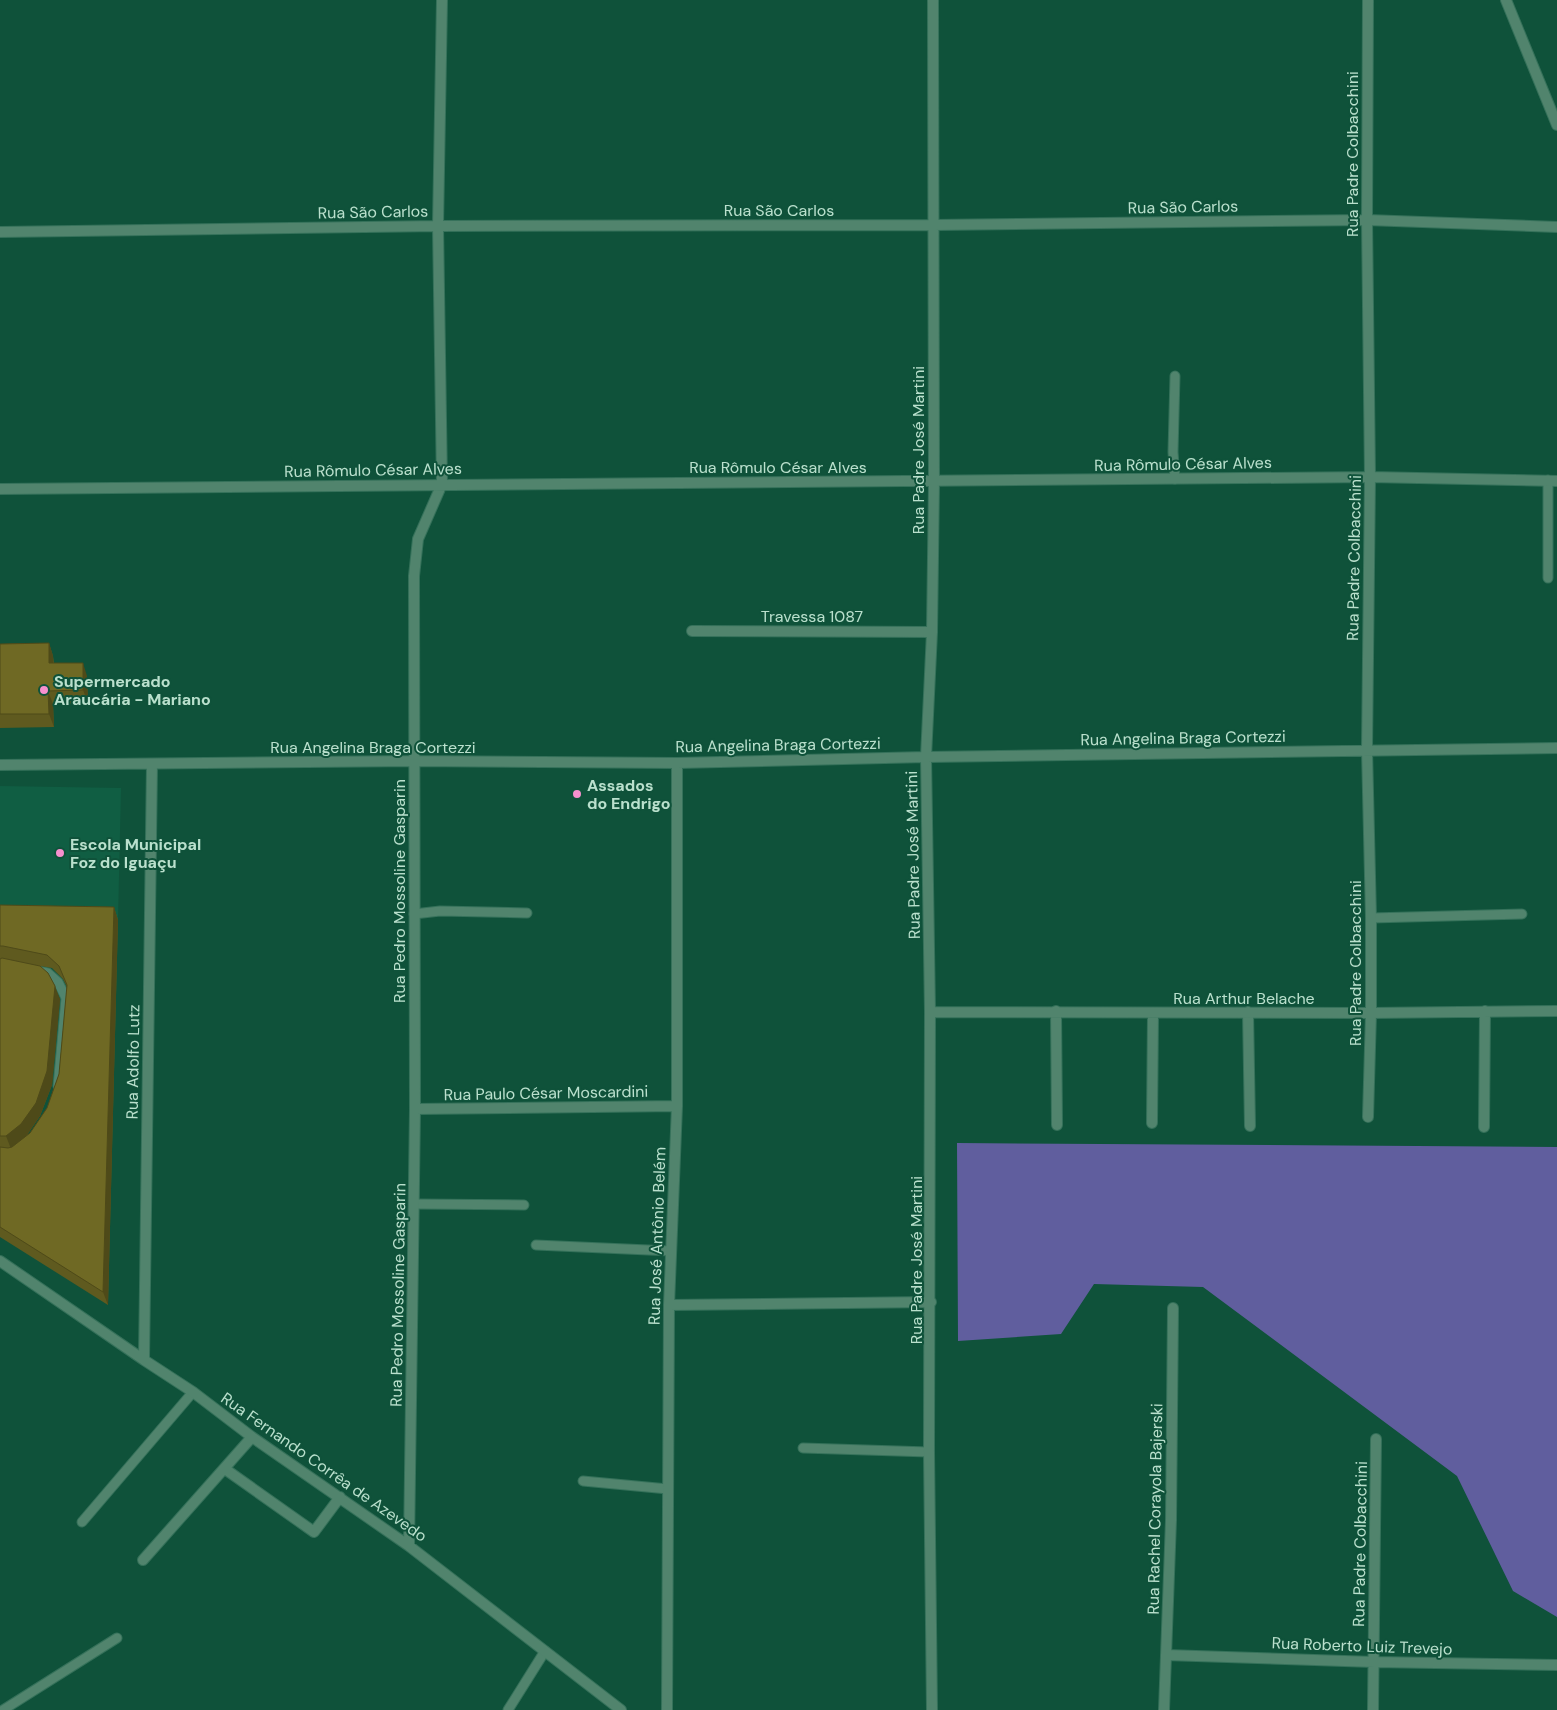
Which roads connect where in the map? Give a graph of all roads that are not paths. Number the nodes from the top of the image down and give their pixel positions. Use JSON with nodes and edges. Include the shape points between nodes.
{"nodes":[{"id":1,"x":442,"y":0,"type":"edge"},
{"id":2,"x":933,"y":0,"type":"edge"},
{"id":3,"x":1368,"y":0,"type":"edge"},
{"id":4,"x":1506,"y":0,"type":"edge"},
{"id":5,"x":1557,"y":125,"type":"edge"},
{"id":6,"x":1367,"y":220,"type":"junction"},
{"id":7,"x":933,"y":225,"type":"junction"},
{"id":8,"x":438,"y":226,"type":"junction"},
{"id":9,"x":1557,"y":227,"type":"edge"},
{"id":10,"x":0,"y":232,"type":"edge"},
{"id":11,"x":1175,"y":376,"type":"dead end"},
{"id":12,"x":1370,"y":477,"type":"junction"},
{"id":13,"x":1175,"y":479,"type":"junction"},
{"id":14,"x":1553,"y":481,"type":"edge"},
{"id":15,"x":934,"y":482,"type":"junction"},
{"id":16,"x":442,"y":484,"type":"junction"},
{"id":17,"x":0,"y":489,"type":"edge"},
{"id":18,"x":1548,"y":578,"type":"dead end"},
{"id":19,"x":692,"y":631,"type":"dead end"},
{"id":20,"x":932,"y":632,"type":"junction"},
{"id":21,"x":1557,"y":748,"type":"edge"},
{"id":22,"x":1367,"y":750,"type":"junction"},
{"id":23,"x":926,"y":757,"type":"junction"},
{"id":24,"x":414,"y":761,"type":"junction"},
{"id":25,"x":677,"y":762,"type":"junction"},
{"id":26,"x":152,"y":764,"type":"junction"},
{"id":27,"x":0,"y":765,"type":"edge"},
{"id":28,"x":527,"y":913,"type":"dead end"},
{"id":29,"x":414,"y":914,"type":"junction"},
{"id":30,"x":1522,"y":914,"type":"dead end"},
{"id":31,"x":1371,"y":918,"type":"junction"},
{"id":32,"x":31,"y":970,"type":"edge"},
{"id":33,"x":1056,"y":1011,"type":"junction"},
{"id":34,"x":1485,"y":1011,"type":"junction"},
{"id":35,"x":1557,"y":1011,"type":"edge"},
{"id":36,"x":930,"y":1012,"type":"junction"},
{"id":37,"x":1248,"y":1012,"type":"junction"},
{"id":38,"x":1153,"y":1013,"type":"junction"},
{"id":39,"x":1371,"y":1013,"type":"junction"},
{"id":40,"x":55,"y":1094,"type":"edge"},
{"id":41,"x":677,"y":1106,"type":"junction"},
{"id":42,"x":415,"y":1110,"type":"junction"},
{"id":43,"x":1368,"y":1117,"type":"dead end"},
{"id":44,"x":1152,"y":1122,"type":"dead end"},
{"id":45,"x":1057,"y":1125,"type":"dead end"},
{"id":46,"x":1250,"y":1126,"type":"dead end"},
{"id":47,"x":1484,"y":1127,"type":"dead end"},
{"id":48,"x":414,"y":1204,"type":"junction"},
{"id":49,"x":524,"y":1205,"type":"dead end"},
{"id":50,"x":536,"y":1245,"type":"dead end"},
{"id":51,"x":671,"y":1251,"type":"junction"},
{"id":52,"x":0,"y":1261,"type":"edge"},
{"id":53,"x":931,"y":1302,"type":"junction"},
{"id":54,"x":670,"y":1305,"type":"junction"},
{"id":55,"x":1173,"y":1308,"type":"dead end"},
{"id":56,"x":144,"y":1360,"type":"junction"},
{"id":57,"x":192,"y":1392,"type":"junction"},
{"id":58,"x":252,"y":1437,"type":"junction"},
{"id":59,"x":1376,"y":1439,"type":"dead end"},
{"id":60,"x":803,"y":1448,"type":"dead end"},
{"id":61,"x":929,"y":1452,"type":"junction"},
{"id":62,"x":225,"y":1470,"type":"junction"},
{"id":63,"x":583,"y":1481,"type":"dead end"},
{"id":64,"x":668,"y":1489,"type":"junction"},
{"id":65,"x":340,"y":1497,"type":"junction"},
{"id":66,"x":82,"y":1522,"type":"dead end"},
{"id":67,"x":409,"y":1546,"type":"junction"},
{"id":68,"x":143,"y":1560,"type":"dead end"},
{"id":69,"x":117,"y":1638,"type":"dead end"},
{"id":70,"x":545,"y":1651,"type":"junction"},
{"id":71,"x":1166,"y":1655,"type":"junction"},
{"id":72,"x":1374,"y":1662,"type":"junction"},
{"id":73,"x":1557,"y":1665,"type":"edge"},
{"id":74,"x":3,"y":1710,"type":"edge"},
{"id":75,"x":508,"y":1710,"type":"edge"},
{"id":76,"x":621,"y":1710,"type":"edge"},
{"id":77,"x":667,"y":1710,"type":"edge"},
{"id":78,"x":932,"y":1710,"type":"edge"},
{"id":79,"x":1164,"y":1710,"type":"edge"},
{"id":80,"x":1373,"y":1710,"type":"edge"}],
"edges":[{"from":1,"to":8,"type":"street","name":"Rua Pedro Mossoline Gasparin"},
{"from":2,"to":7,"type":"street","name":"Rua Padre José Martini"},
{"from":3,"to":6,"type":"street","name":"Rua Padre Colbacchini"},
{"from":4,"to":5,"type":"street"},
{"from":6,"to":7,"type":"street","name":"Rua São Carlos"},
{"from":6,"to":9,"type":"street","name":"Rua São Carlos"},
{"from":6,"to":12,"type":"street","name":"Rua Padre Colbacchini"},
{"from":7,"to":8,"type":"street","name":"Rua São Carlos"},
{"from":7,"to":15,"type":"street","name":"Rua Padre José Martini"},
{"from":8,"to":10,"type":"street","name":"Rua São Carlos"},
{"from":8,"to":16,"type":"street","name":"Rua Pedro Mossoline Gasparin"},
{"from":11,"to":13,"type":"lane"},
{"from":12,"to":13,"type":"street","name":"Rua Rômulo César Alves"},
{"from":12,"to":14,"type":"street","name":"Rua Rômulo César Alves"},
{"from":12,"to":22,"type":"street","name":"Rua Padre Colbacchini"},
{"from":13,"to":15,"type":"street","name":"Rua Rômulo César Alves"},
{"from":14,"to":18,"type":"lane"},
{"from":15,"to":16,"type":"street","name":"Rua Rômulo César Alves"},
{"from":15,"to":20,"type":"street","name":"Rua Padre José Martini"},
{"from":16,"to":17,"type":"street","name":"Rua Rômulo César Alves"},
{"from":16,"to":24,"type":"street","name":"Rua Pedro Mossoline Gasparin","via":[[418,539],[415,567]]},
{"from":19,"to":20,"type":"street","name":"Travessa 1087"},
{"from":20,"to":23,"type":"street","name":"Rua Padre José Martini"},
{"from":21,"to":22,"type":"street","name":"Rua Angelina Braga Cortezzi"},
{"from":22,"to":23,"type":"street","name":"Rua Angelina Braga Cortezzi"},
{"from":22,"to":31,"type":"street","name":"Rua Padre Colbacchini"},
{"from":23,"to":25,"type":"street","name":"Rua Angelina Braga Cortezzi"},
{"from":23,"to":36,"type":"street","name":"Rua Padre José Martini"},
{"from":24,"to":25,"type":"street","name":"Rua Angelina Braga Cortezzi"},
{"from":24,"to":26,"type":"street","name":"Rua Angelina Braga Cortezzi"},
{"from":24,"to":29,"type":"street","name":"Rua Pedro Mossoline Gasparin"},
{"from":25,"to":41,"type":"street","name":"Rua José Antônio Belém"},
{"from":26,"to":27,"type":"street","name":"Rua Angelina Braga Cortezzi"},
{"from":26,"to":56,"type":"street","name":"Rua Adolfo Lutz"},
{"from":28,"to":29,"type":"lane","via":[[440,911]]},
{"from":29,"to":42,"type":"street","name":"Rua Pedro Mossoline Gasparin"},
{"from":30,"to":31,"type":"lane"},
{"from":31,"to":39,"type":"street","name":"Rua Padre Colbacchini"},
{"from":32,"to":40,"type":"lane","via":[[48,973],[58,982],[66,998]]},
{"from":33,"to":36,"type":"street","name":"Rua Arthur Belache"},
{"from":33,"to":38,"type":"street","name":"Rua Arthur Belache"},
{"from":33,"to":45,"type":"street"},
{"from":34,"to":35,"type":"street","name":"Rua Arthur Belache"},
{"from":34,"to":39,"type":"street","name":"Rua Arthur Belache"},
{"from":34,"to":47,"type":"street"},
{"from":36,"to":53,"type":"street","name":"Rua Padre José Martini"},
{"from":37,"to":38,"type":"street","name":"Rua Arthur Belache"},
{"from":37,"to":39,"type":"street","name":"Rua Arthur Belache"},
{"from":37,"to":46,"type":"street"},
{"from":38,"to":44,"type":"street"},
{"from":39,"to":43,"type":"street","name":"Rua Padre Colbacchini"},
{"from":41,"to":42,"type":"street","name":"Rua Paulo César Moscardini"},
{"from":41,"to":51,"type":"street","name":"Rua José Antônio Belém"},
{"from":42,"to":48,"type":"street","name":"Rua Pedro Mossoline Gasparin"},
{"from":48,"to":49,"type":"lane"},
{"from":48,"to":67,"type":"street","name":"Rua Pedro Mossoline Gasparin"},
{"from":50,"to":51,"type":"lane"},
{"from":51,"to":54,"type":"street","name":"Rua José Antônio Belém"},
{"from":52,"to":56,"type":"street","name":"Rua Fernando Corrêa de Azevedo"},
{"from":53,"to":54,"type":"street"},
{"from":53,"to":61,"type":"street","name":"Rua Padre José Martini"},
{"from":54,"to":64,"type":"street","name":"Rua José Antônio Belém"},
{"from":55,"to":71,"type":"street","name":"Rua Rachel Corayola Bajerski"},
{"from":56,"to":57,"type":"street","name":"Rua Fernando Corrêa de Azevedo"},
{"from":57,"to":58,"type":"street","name":"Rua Fernando Corrêa de Azevedo"},
{"from":57,"to":66,"type":"lane"},
{"from":58,"to":62,"type":"street"},
{"from":58,"to":65,"type":"street","name":"Rua Fernando Corrêa de Azevedo"},
{"from":59,"to":72,"type":"street","name":"Rua Padre Colbacchini"},
{"from":60,"to":61,"type":"lane"},
{"from":61,"to":78,"type":"street","name":"Rua Padre José Martini"},
{"from":62,"to":65,"type":"street","via":[[314,1532]]},
{"from":62,"to":68,"type":"street"},
{"from":63,"to":64,"type":"lane"},
{"from":64,"to":77,"type":"street","name":"Rua José Antônio Belém"},
{"from":65,"to":67,"type":"street","name":"Rua Fernando Corrêa de Azevedo"},
{"from":67,"to":70,"type":"street","name":"Rua Fernando Corrêa de Azevedo"},
{"from":69,"to":74,"type":"lane"},
{"from":70,"to":75,"type":"lane"},
{"from":70,"to":76,"type":"street","name":"Rua Fernando Corrêa de Azevedo"},
{"from":71,"to":72,"type":"street","name":"Rua Roberto Luiz Trevejo"},
{"from":71,"to":79,"type":"street","name":"Rua Rachel Corayola Bajerski"},
{"from":72,"to":73,"type":"street","name":"Rua Roberto Luiz Trevejo"},
{"from":72,"to":80,"type":"street","name":"Rua Padre Colbacchini"}]}
